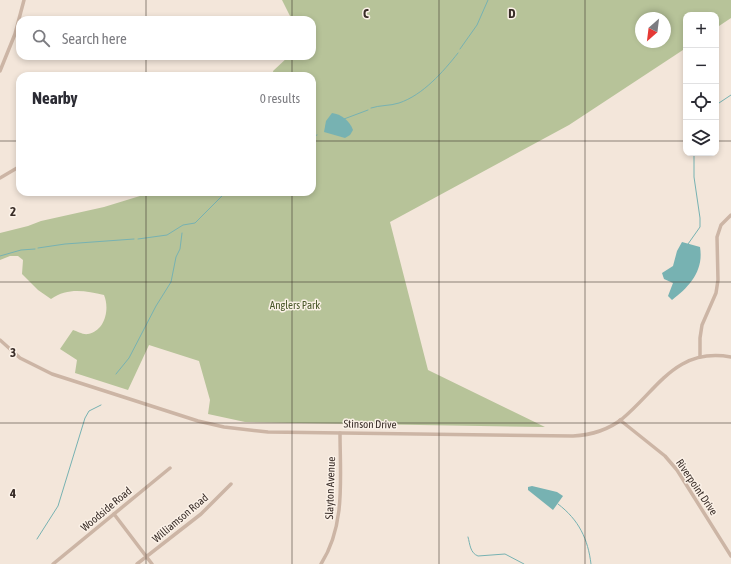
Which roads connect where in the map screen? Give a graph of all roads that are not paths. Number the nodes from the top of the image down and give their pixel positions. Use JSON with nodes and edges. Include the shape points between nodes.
{"nodes":[{"id":1,"x":24,"y":0,"type":"edge"},
{"id":2,"x":20,"y":16,"type":"edge"},
{"id":3,"x":16,"y":30,"type":"edge"},
{"id":4,"x":0,"y":71,"type":"edge"},
{"id":5,"x":16,"y":169,"type":"edge"},
{"id":6,"x":0,"y":178,"type":"edge"},
{"id":7,"x":731,"y":215,"type":"edge"},
{"id":8,"x":0,"y":340,"type":"edge"},
{"id":9,"x":700,"y":357,"type":"junction"},
{"id":10,"x":731,"y":357,"type":"edge"},
{"id":11,"x":620,"y":420,"type":"junction"},
{"id":12,"x":340,"y":433,"type":"junction"},
{"id":13,"x":170,"y":468,"type":"dead end"},
{"id":14,"x":231,"y":484,"type":"dead end"},
{"id":15,"x":114,"y":514,"type":"junction"},
{"id":16,"x":731,"y":556,"type":"edge"},
{"id":17,"x":146,"y":557,"type":"junction"},
{"id":18,"x":53,"y":564,"type":"edge"},
{"id":19,"x":137,"y":564,"type":"edge"},
{"id":20,"x":152,"y":564,"type":"edge"},
{"id":21,"x":321,"y":564,"type":"edge"}],
"edges":[{"from":1,"to":2,"type":"street"},
{"from":3,"to":4,"type":"street"},
{"from":5,"to":6,"type":"street"},
{"from":7,"to":9,"type":"street","via":[[721,225],[717,237],[718,280],[701,332]]},
{"from":8,"to":12,"type":"street","name":"Stinson Drive","via":[[20,358],[52,374],[198,421],[250,430]]},
{"from":9,"to":10,"type":"street","name":"Stinson Drive"},
{"from":9,"to":11,"type":"street","name":"Stinson Drive","via":[[666,374]]},
{"from":11,"to":12,"type":"street","name":"Stinson Drive","via":[[601,430],[574,436]]},
{"from":11,"to":16,"type":"street","name":"Riverpoint Drive","via":[[665,456],[677,470]]},
{"from":12,"to":21,"type":"street","name":"Slayton Avenue","via":[[338,519],[333,540]]},
{"from":13,"to":15,"type":"street","name":"Woodside Road"},
{"from":14,"to":17,"type":"street","name":"Williamson Road","via":[[202,514]]},
{"from":15,"to":17,"type":"street"},
{"from":15,"to":18,"type":"street","name":"Woodside Road"},
{"from":17,"to":19,"type":"street","name":"Williamson Road"},
{"from":17,"to":20,"type":"street"}]}
